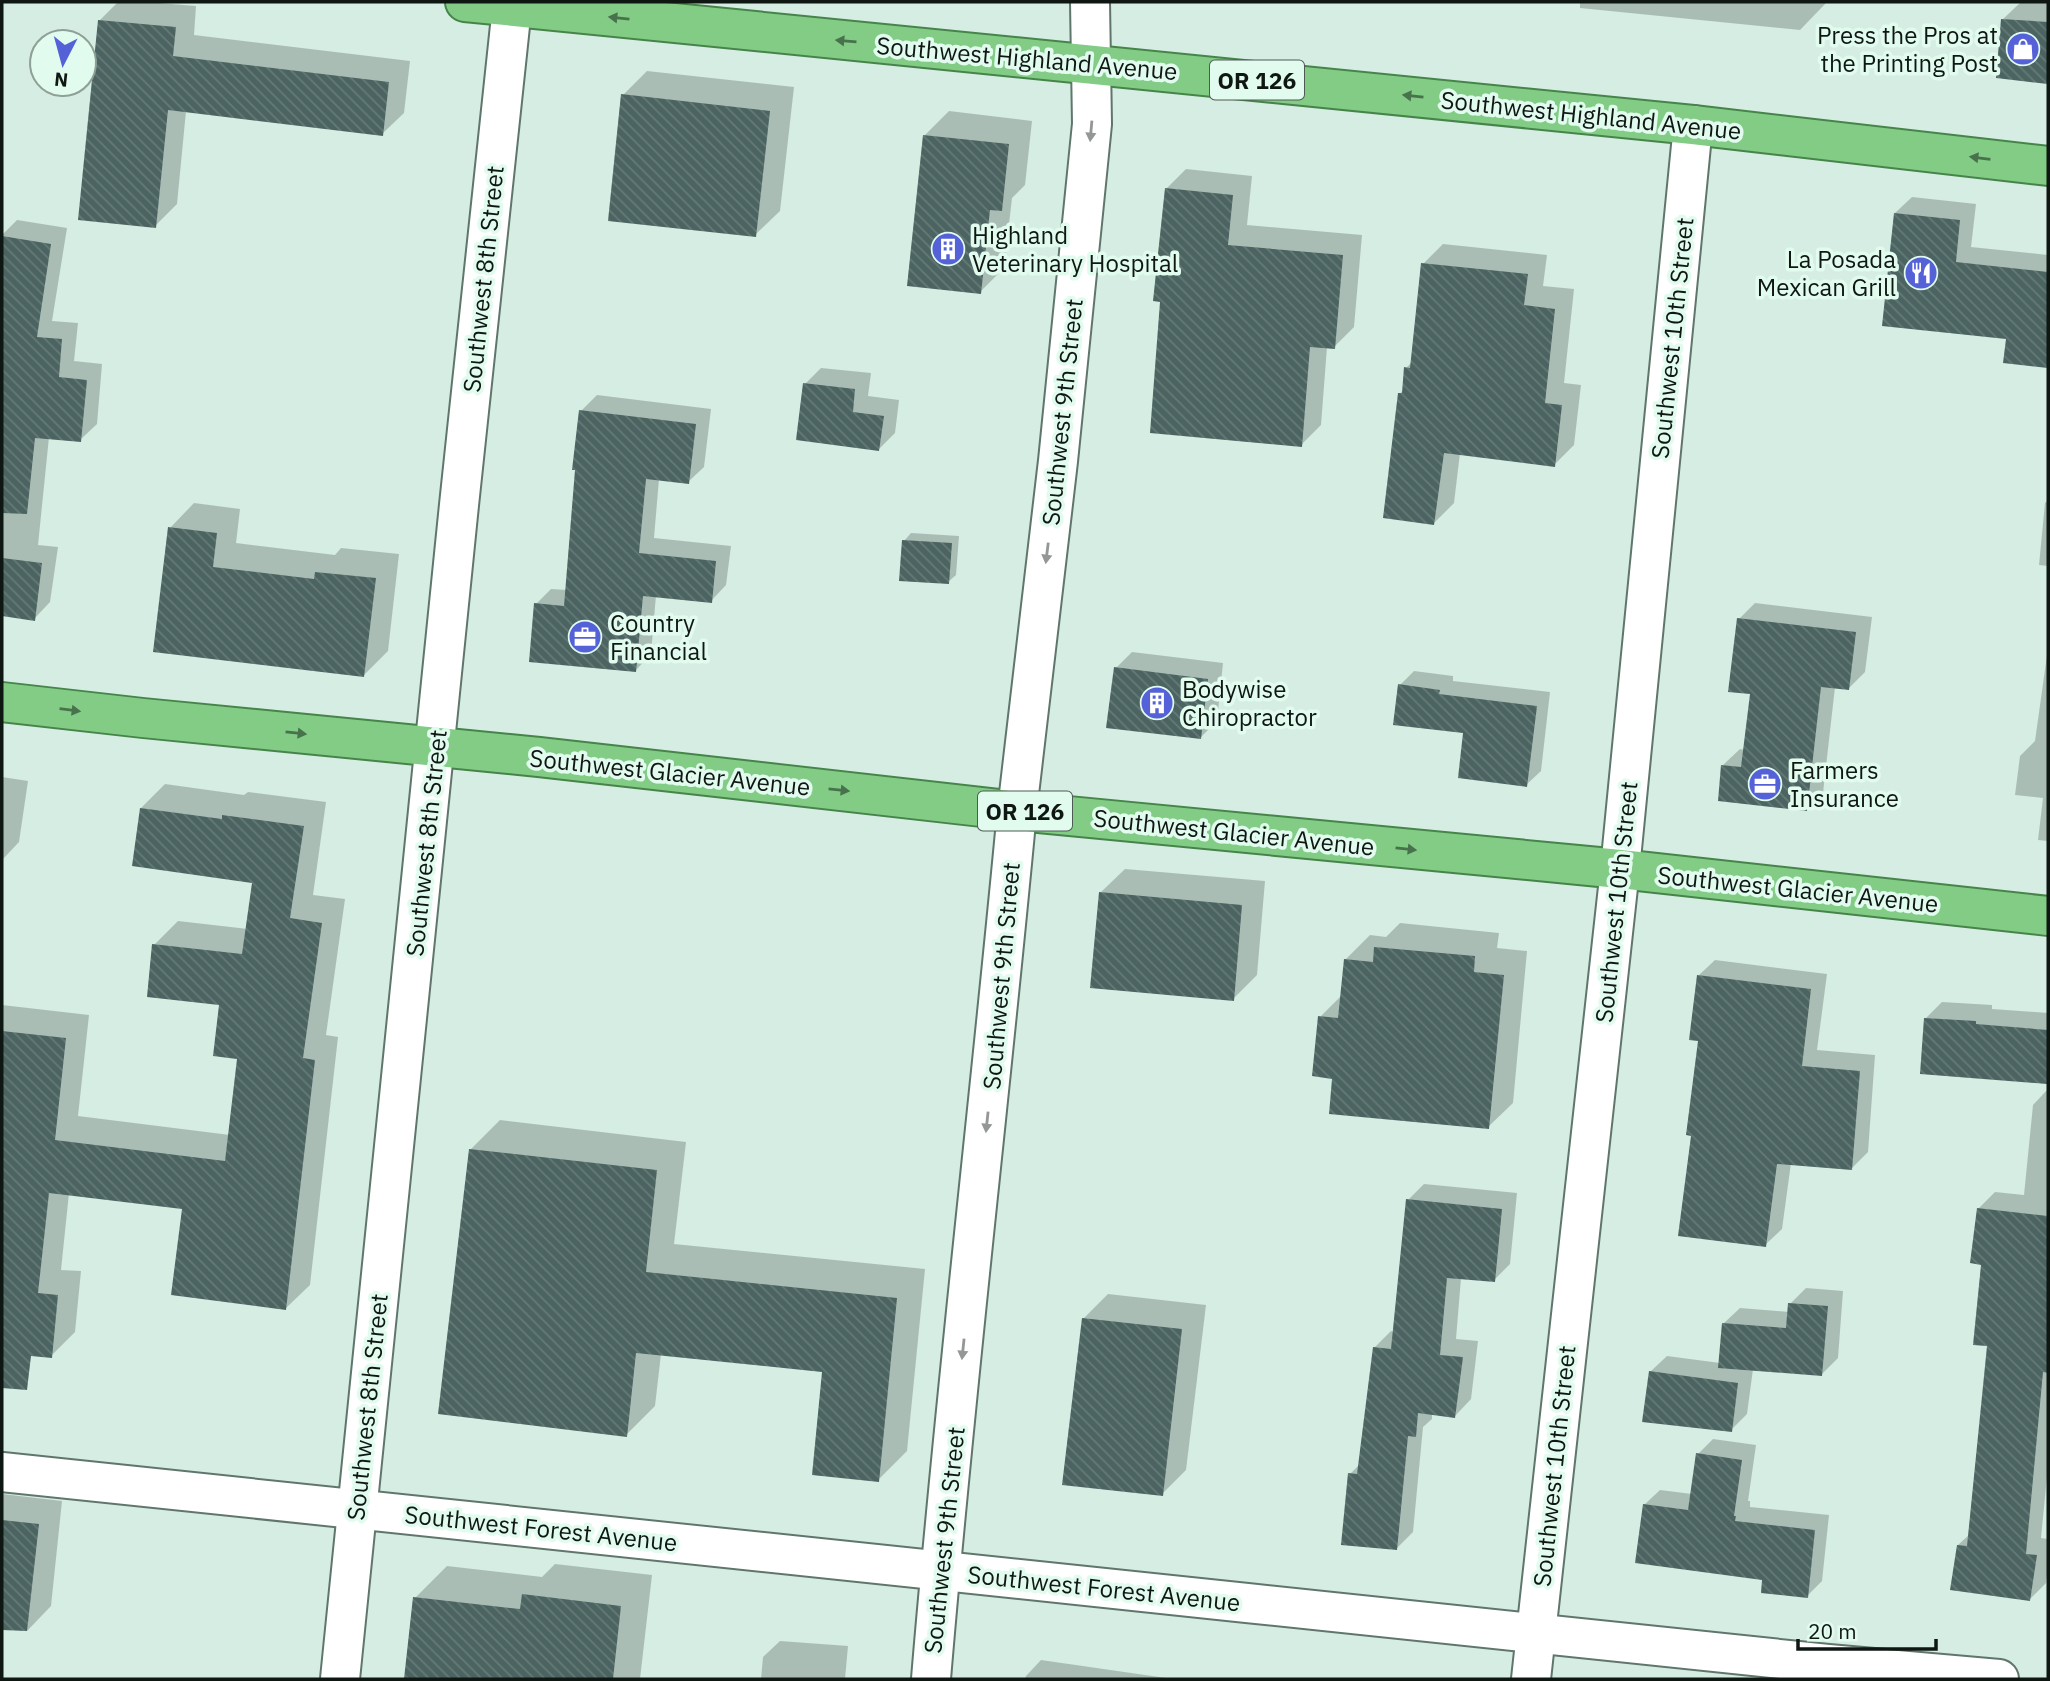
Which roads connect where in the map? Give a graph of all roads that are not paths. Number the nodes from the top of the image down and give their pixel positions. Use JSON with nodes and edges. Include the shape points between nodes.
{"nodes":[{"id":1,"x":465,"y":2,"type":"edge"},
{"id":2,"x":1090,"y":2,"type":"edge"},
{"id":3,"x":512,"y":7,"type":"junction"},
{"id":4,"x":1091,"y":63,"type":"junction"},
{"id":5,"x":1693,"y":125,"type":"junction"},
{"id":6,"x":2048,"y":166,"type":"edge"},
{"id":7,"x":2,"y":702,"type":"edge"},
{"id":8,"x":436,"y":747,"type":"junction"},
{"id":9,"x":1017,"y":811,"type":"junction"},
{"id":10,"x":1620,"y":869,"type":"junction"},
{"id":11,"x":2048,"y":916,"type":"edge"},
{"id":12,"x":2,"y":1472,"type":"edge"},
{"id":13,"x":356,"y":1509,"type":"junction"},
{"id":14,"x":940,"y":1570,"type":"junction"},
{"id":15,"x":1536,"y":1633,"type":"junction"},
{"id":16,"x":340,"y":1679,"type":"edge"},
{"id":17,"x":931,"y":1679,"type":"edge"},
{"id":18,"x":1531,"y":1679,"type":"edge"},
{"id":19,"x":1999,"y":1679,"type":"edge"}],
"edges":[{"from":1,"to":3,"type":"highway","name":"Southwest Highland Avenue","number":"OR 126"},
{"from":2,"to":4,"type":"street","name":"Southwest 9th Street"},
{"from":4,"to":3,"type":"highway","name":"Southwest Highland Avenue","number":"OR 126","one_way":true},
{"from":3,"to":8,"type":"street","name":"Southwest 8th Street"},
{"from":5,"to":4,"type":"highway","name":"Southwest Highland Avenue","number":"OR 126","one_way":true},
{"from":4,"to":9,"type":"street","name":"Southwest 9th Street","one_way":true,"via":[[1092,124]]},
{"from":6,"to":5,"type":"highway","name":"Southwest Highland Avenue","number":"OR 126","one_way":true},
{"from":5,"to":10,"type":"street","name":"Southwest 10th Street"},
{"from":7,"to":8,"type":"highway","name":"Southwest Glacier Avenue","number":"OR 126","one_way":true},
{"from":8,"to":9,"type":"highway","name":"Southwest Glacier Avenue","number":"OR 126","one_way":true},
{"from":8,"to":13,"type":"street","name":"Southwest 8th Street"},
{"from":9,"to":10,"type":"highway","name":"Southwest Glacier Avenue","number":"OR 126","one_way":true},
{"from":9,"to":14,"type":"street","name":"Southwest 9th Street","one_way":true},
{"from":10,"to":11,"type":"highway","name":"Southwest Glacier Avenue","number":"OR 126"},
{"from":10,"to":15,"type":"street","name":"Southwest 10th Street"},
{"from":12,"to":13,"type":"street","name":"Southwest Forest Avenue"},
{"from":13,"to":14,"type":"street","name":"Southwest Forest Avenue"},
{"from":13,"to":16,"type":"street","name":"Southwest 8th Street"},
{"from":14,"to":15,"type":"street","name":"Southwest Forest Avenue"},
{"from":14,"to":17,"type":"street","name":"Southwest 9th Street"},
{"from":15,"to":18,"type":"street","name":"Southwest 10th Street"},
{"from":15,"to":19,"type":"street","name":"Southwest Forest Avenue"}]}
